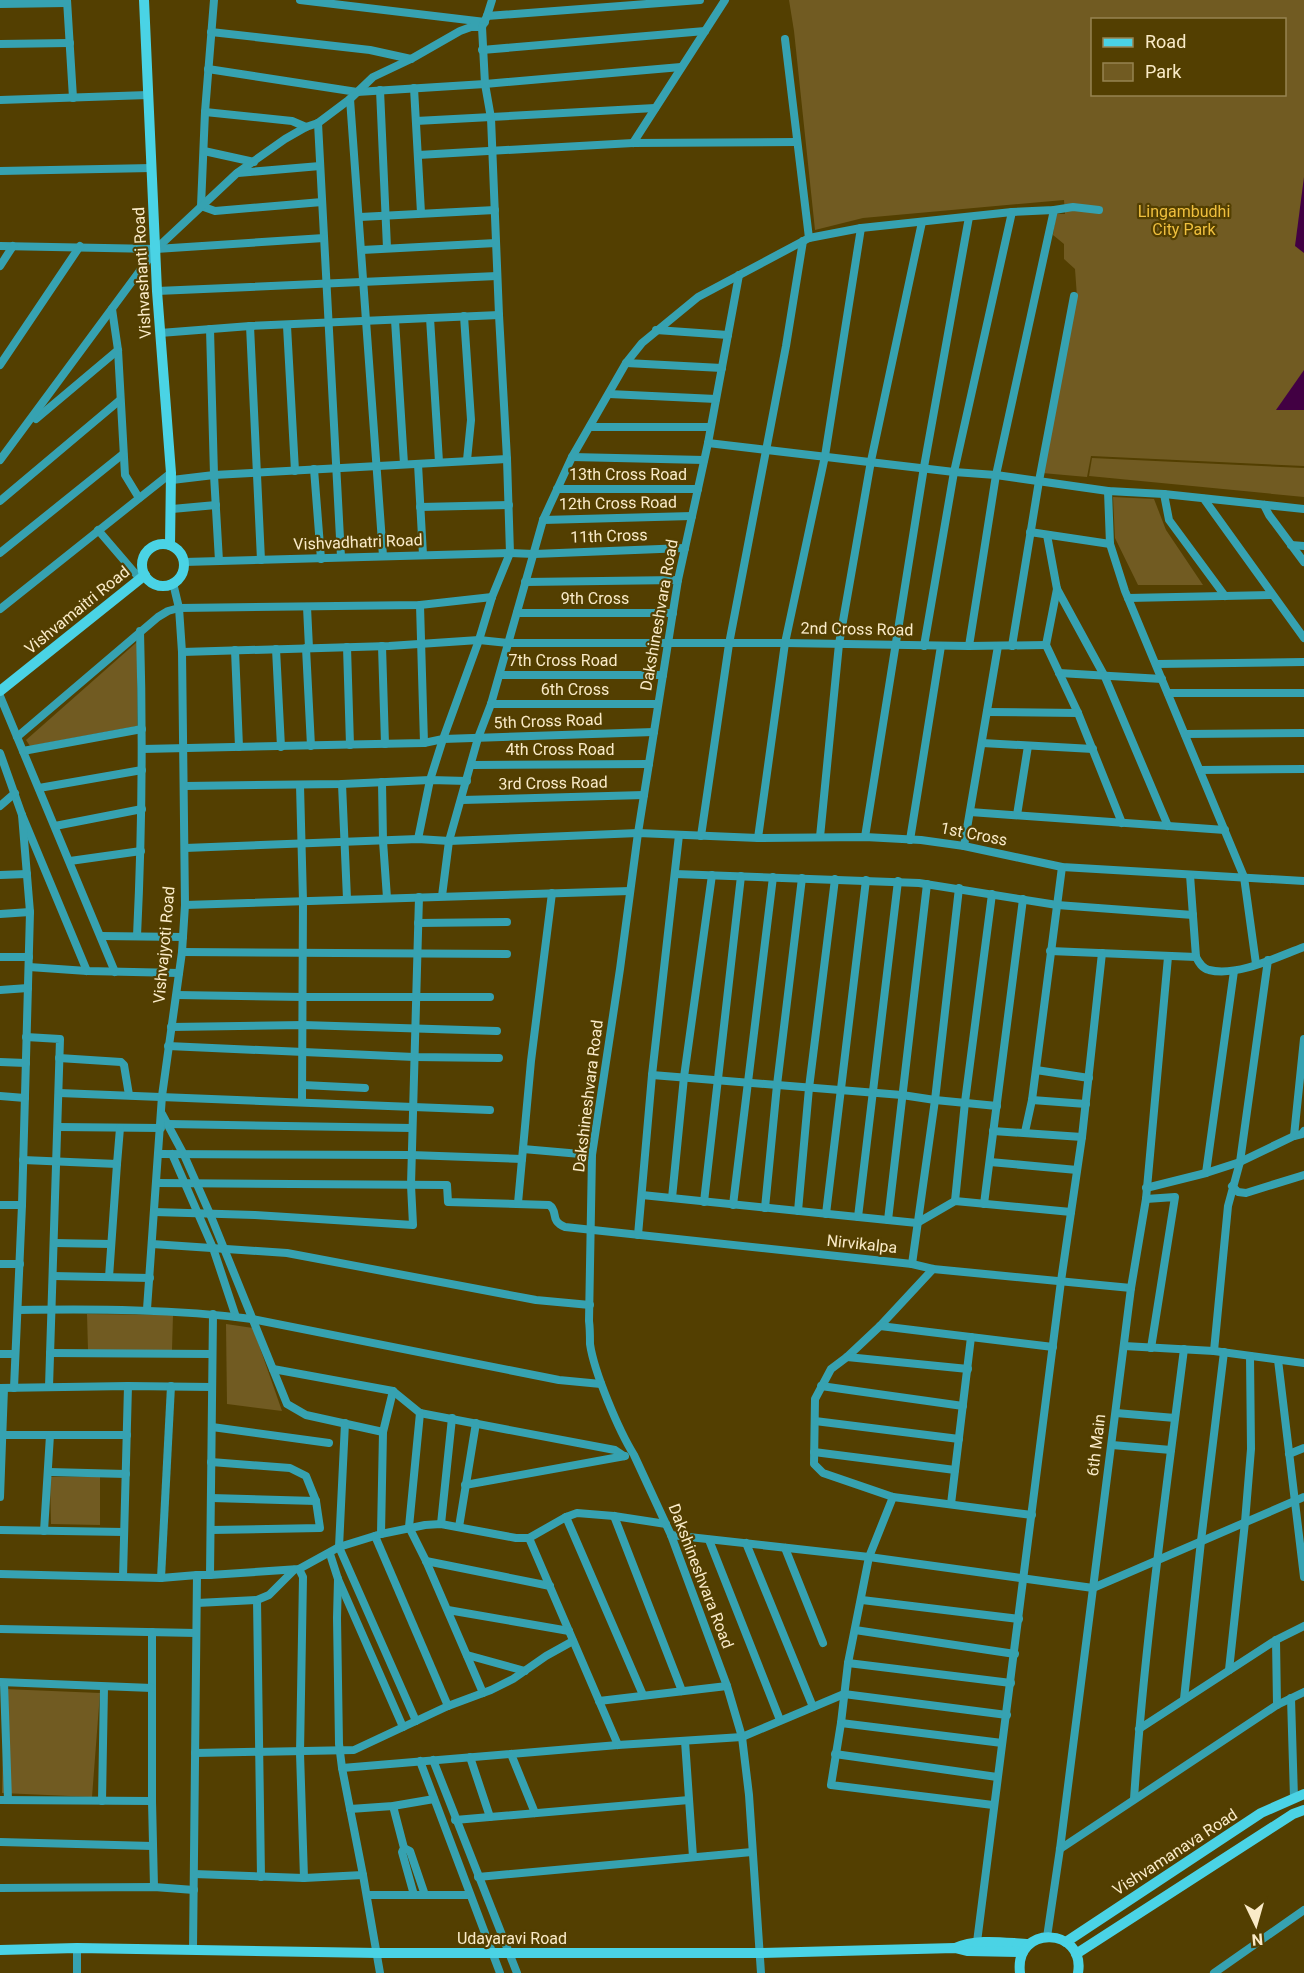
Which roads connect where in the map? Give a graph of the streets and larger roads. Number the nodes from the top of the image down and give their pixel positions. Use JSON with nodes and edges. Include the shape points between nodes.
{"nodes":[{"id":1,"x":144,"y":0,"type":"edge"},
{"id":2,"x":214,"y":0,"type":"edge"},
{"id":3,"x":300,"y":0,"type":"edge"},
{"id":4,"x":492,"y":0,"type":"edge"},
{"id":5,"x":700,"y":0,"type":"edge"},
{"id":6,"x":725,"y":0,"type":"edge"},
{"id":7,"x":67,"y":1,"type":"edge"},
{"id":8,"x":0,"y":4,"type":"edge"},
{"id":9,"x":485,"y":22,"type":"junction"},
{"id":10,"x":705,"y":31,"type":"junction"},
{"id":11,"x":211,"y":32,"type":"junction"},
{"id":12,"x":785,"y":39,"type":"dead end"},
{"id":13,"x":70,"y":43,"type":"junction"},
{"id":14,"x":0,"y":44,"type":"edge"},
{"id":15,"x":482,"y":50,"type":"junction"},
{"id":16,"x":411,"y":59,"type":"junction"},
{"id":17,"x":681,"y":67,"type":"junction"},
{"id":18,"x":208,"y":69,"type":"junction"},
{"id":19,"x":485,"y":84,"type":"junction"},
{"id":20,"x":414,"y":88,"type":"junction"},
{"id":21,"x":380,"y":90,"type":"junction"},
{"id":22,"x":357,"y":92,"type":"junction"},
{"id":23,"x":148,"y":95,"type":"junction"},
{"id":24,"x":73,"y":98,"type":"junction"},
{"id":25,"x":350,"y":99,"type":"junction"},
{"id":26,"x":0,"y":100,"type":"edge"},
{"id":27,"x":655,"y":108,"type":"junction"},
{"id":28,"x":205,"y":112,"type":"junction"},
{"id":29,"x":491,"y":118,"type":"junction"},
{"id":30,"x":416,"y":121,"type":"junction"},
{"id":31,"x":318,"y":123,"type":"junction"},
{"id":32,"x":306,"y":127,"type":"junction"},
{"id":33,"x":796,"y":142,"type":"junction"},
{"id":34,"x":633,"y":143,"type":"junction"},
{"id":35,"x":204,"y":151,"type":"junction"},
{"id":36,"x":493,"y":151,"type":"junction"},
{"id":37,"x":417,"y":155,"type":"junction"},
{"id":38,"x":254,"y":162,"type":"junction"},
{"id":39,"x":320,"y":166,"type":"junction"},
{"id":40,"x":152,"y":168,"type":"junction"},
{"id":41,"x":0,"y":171,"type":"edge"},
{"id":42,"x":237,"y":173,"type":"junction"},
{"id":43,"x":322,"y":202,"type":"junction"},
{"id":44,"x":201,"y":206,"type":"junction"},
{"id":45,"x":495,"y":210,"type":"junction"},
{"id":46,"x":1054,"y":210,"type":"junction"},
{"id":47,"x":1099,"y":210,"type":"dead end"},
{"id":48,"x":1012,"y":212,"type":"junction"},
{"id":49,"x":421,"y":213,"type":"junction"},
{"id":50,"x":386,"y":216,"type":"junction"},
{"id":51,"x":360,"y":217,"type":"junction"},
{"id":52,"x":969,"y":217,"type":"junction"},
{"id":53,"x":922,"y":222,"type":"junction"},
{"id":54,"x":861,"y":228,"type":"junction"},
{"id":55,"x":324,"y":238,"type":"junction"},
{"id":56,"x":806,"y":240,"type":"junction"},
{"id":57,"x":496,"y":243,"type":"junction"},
{"id":58,"x":0,"y":246,"type":"edge"},
{"id":59,"x":13,"y":246,"type":"junction"},
{"id":60,"x":80,"y":246,"type":"junction"},
{"id":61,"x":387,"y":248,"type":"junction"},
{"id":62,"x":156,"y":249,"type":"junction"},
{"id":63,"x":362,"y":250,"type":"junction"},
{"id":64,"x":0,"y":266,"type":"edge"},
{"id":65,"x":739,"y":275,"type":"junction"},
{"id":66,"x":497,"y":276,"type":"junction"},
{"id":67,"x":364,"y":282,"type":"junction"},
{"id":68,"x":326,"y":283,"type":"junction"},
{"id":69,"x":157,"y":291,"type":"junction"},
{"id":70,"x":1074,"y":297,"type":"dead end"},
{"id":71,"x":112,"y":309,"type":"junction"},
{"id":72,"x":499,"y":315,"type":"junction"},
{"id":73,"x":464,"y":316,"type":"junction"},
{"id":74,"x":430,"y":318,"type":"junction"},
{"id":75,"x":395,"y":320,"type":"junction"},
{"id":76,"x":366,"y":322,"type":"junction"},
{"id":77,"x":330,"y":323,"type":"junction"},
{"id":78,"x":250,"y":326,"type":"junction"},
{"id":79,"x":287,"y":326,"type":"junction"},
{"id":80,"x":210,"y":329,"type":"junction"},
{"id":81,"x":656,"y":330,"type":"junction"},
{"id":82,"x":160,"y":333,"type":"junction"},
{"id":83,"x":728,"y":334,"type":"junction"},
{"id":84,"x":118,"y":350,"type":"junction"},
{"id":85,"x":626,"y":363,"type":"junction"},
{"id":86,"x":0,"y":365,"type":"edge"},
{"id":87,"x":722,"y":368,"type":"junction"},
{"id":88,"x":609,"y":394,"type":"junction"},
{"id":89,"x":716,"y":399,"type":"junction"},
{"id":90,"x":120,"y":400,"type":"junction"},
{"id":91,"x":590,"y":427,"type":"junction"},
{"id":92,"x":710,"y":427,"type":"junction"},
{"id":93,"x":24,"y":429,"type":"junction"},
{"id":94,"x":708,"y":443,"type":"junction"},
{"id":95,"x":766,"y":449,"type":"junction"},
{"id":96,"x":123,"y":454,"type":"junction"},
{"id":97,"x":825,"y":456,"type":"junction"},
{"id":98,"x":572,"y":457,"type":"junction"},
{"id":99,"x":507,"y":459,"type":"junction"},
{"id":100,"x":0,"y":460,"type":"edge"},
{"id":101,"x":468,"y":460,"type":"junction"},
{"id":102,"x":704,"y":460,"type":"junction"},
{"id":103,"x":871,"y":461,"type":"junction"},
{"id":104,"x":439,"y":462,"type":"junction"},
{"id":105,"x":404,"y":464,"type":"junction"},
{"id":106,"x":418,"y":464,"type":"junction"},
{"id":107,"x":377,"y":466,"type":"junction"},
{"id":108,"x":335,"y":467,"type":"junction"},
{"id":109,"x":924,"y":467,"type":"junction"},
{"id":110,"x":314,"y":469,"type":"junction"},
{"id":111,"x":295,"y":471,"type":"junction"},
{"id":112,"x":258,"y":472,"type":"junction"},
{"id":113,"x":954,"y":472,"type":"junction"},
{"id":114,"x":214,"y":475,"type":"junction"},
{"id":115,"x":996,"y":475,"type":"junction"},
{"id":116,"x":171,"y":477,"type":"junction"},
{"id":117,"x":1039,"y":481,"type":"junction"},
{"id":118,"x":557,"y":489,"type":"junction"},
{"id":119,"x":698,"y":489,"type":"junction"},
{"id":120,"x":1108,"y":491,"type":"junction"},
{"id":121,"x":1164,"y":494,"type":"junction"},
{"id":122,"x":139,"y":498,"type":"junction"},
{"id":123,"x":1204,"y":498,"type":"junction"},
{"id":124,"x":0,"y":501,"type":"edge"},
{"id":125,"x":216,"y":505,"type":"junction"},
{"id":126,"x":509,"y":505,"type":"junction"},
{"id":127,"x":1264,"y":505,"type":"junction"},
{"id":128,"x":420,"y":507,"type":"junction"},
{"id":129,"x":172,"y":509,"type":"junction"},
{"id":130,"x":1304,"y":509,"type":"edge"},
{"id":131,"x":692,"y":516,"type":"junction"},
{"id":132,"x":543,"y":520,"type":"junction"},
{"id":133,"x":98,"y":530,"type":"junction"},
{"id":134,"x":1030,"y":532,"type":"junction"},
{"id":135,"x":1047,"y":535,"type":"junction"},
{"id":136,"x":1110,"y":544,"type":"junction"},
{"id":137,"x":170,"y":545,"type":"junction"},
{"id":138,"x":1292,"y":545,"type":"junction"},
{"id":139,"x":1304,"y":546,"type":"edge"},
{"id":140,"x":685,"y":548,"type":"junction"},
{"id":141,"x":0,"y":553,"type":"edge"},
{"id":142,"x":510,"y":553,"type":"junction"},
{"id":143,"x":534,"y":554,"type":"junction"},
{"id":144,"x":423,"y":555,"type":"junction"},
{"id":145,"x":383,"y":556,"type":"junction"},
{"id":146,"x":341,"y":557,"type":"junction"},
{"id":147,"x":321,"y":559,"type":"junction"},
{"id":148,"x":261,"y":560,"type":"junction"},
{"id":149,"x":219,"y":561,"type":"junction"},
{"id":150,"x":184,"y":562,"type":"junction"},
{"id":151,"x":1304,"y":562,"type":"edge"},
{"id":152,"x":143,"y":577,"type":"junction"},
{"id":153,"x":678,"y":580,"type":"junction"},
{"id":154,"x":525,"y":582,"type":"junction"},
{"id":155,"x":173,"y":583,"type":"junction"},
{"id":156,"x":1057,"y":589,"type":"junction"},
{"id":157,"x":1272,"y":595,"type":"junction"},
{"id":158,"x":1224,"y":596,"type":"junction"},
{"id":159,"x":492,"y":597,"type":"junction"},
{"id":160,"x":1128,"y":598,"type":"junction"},
{"id":161,"x":420,"y":605,"type":"junction"},
{"id":162,"x":307,"y":607,"type":"junction"},
{"id":163,"x":178,"y":608,"type":"junction"},
{"id":164,"x":0,"y":609,"type":"edge"},
{"id":165,"x":674,"y":612,"type":"junction"},
{"id":166,"x":517,"y":613,"type":"junction"},
{"id":167,"x":140,"y":632,"type":"junction"},
{"id":168,"x":1304,"y":638,"type":"edge"},
{"id":169,"x":479,"y":640,"type":"junction"},
{"id":170,"x":785,"y":643,"type":"junction"},
{"id":171,"x":422,"y":644,"type":"junction"},
{"id":172,"x":508,"y":644,"type":"junction"},
{"id":173,"x":667,"y":644,"type":"junction"},
{"id":174,"x":729,"y":644,"type":"junction"},
{"id":175,"x":839,"y":644,"type":"junction"},
{"id":176,"x":924,"y":645,"type":"junction"},
{"id":177,"x":1046,"y":645,"type":"junction"},
{"id":178,"x":382,"y":646,"type":"junction"},
{"id":179,"x":896,"y":646,"type":"junction"},
{"id":180,"x":941,"y":646,"type":"junction"},
{"id":181,"x":969,"y":646,"type":"junction"},
{"id":182,"x":998,"y":646,"type":"junction"},
{"id":183,"x":1012,"y":646,"type":"junction"},
{"id":184,"x":347,"y":647,"type":"junction"},
{"id":185,"x":308,"y":648,"type":"junction"},
{"id":186,"x":276,"y":649,"type":"junction"},
{"id":187,"x":235,"y":650,"type":"junction"},
{"id":188,"x":182,"y":652,"type":"junction"},
{"id":189,"x":1304,"y":662,"type":"edge"},
{"id":190,"x":1156,"y":664,"type":"junction"},
{"id":191,"x":1059,"y":673,"type":"junction"},
{"id":192,"x":500,"y":675,"type":"junction"},
{"id":193,"x":663,"y":675,"type":"junction"},
{"id":194,"x":1105,"y":677,"type":"junction"},
{"id":195,"x":1162,"y":679,"type":"junction"},
{"id":196,"x":0,"y":691,"type":"edge"},
{"id":197,"x":1168,"y":693,"type":"junction"},
{"id":198,"x":1304,"y":693,"type":"edge"},
{"id":199,"x":0,"y":696,"type":"edge"},
{"id":200,"x":491,"y":704,"type":"junction"},
{"id":201,"x":658,"y":704,"type":"junction"},
{"id":202,"x":987,"y":712,"type":"junction"},
{"id":203,"x":1078,"y":713,"type":"junction"},
{"id":204,"x":142,"y":729,"type":"junction"},
{"id":205,"x":654,"y":732,"type":"junction"},
{"id":206,"x":1304,"y":733,"type":"edge"},
{"id":207,"x":1185,"y":734,"type":"junction"},
{"id":208,"x":17,"y":737,"type":"junction"},
{"id":209,"x":478,"y":738,"type":"junction"},
{"id":210,"x":443,"y":739,"type":"junction"},
{"id":211,"x":424,"y":743,"type":"junction"},
{"id":212,"x":982,"y":743,"type":"junction"},
{"id":213,"x":385,"y":744,"type":"junction"},
{"id":214,"x":350,"y":745,"type":"junction"},
{"id":215,"x":311,"y":746,"type":"junction"},
{"id":216,"x":1028,"y":746,"type":"junction"},
{"id":217,"x":239,"y":747,"type":"junction"},
{"id":218,"x":281,"y":747,"type":"junction"},
{"id":219,"x":184,"y":748,"type":"junction"},
{"id":220,"x":142,"y":749,"type":"junction"},
{"id":221,"x":1093,"y":749,"type":"junction"},
{"id":222,"x":23,"y":751,"type":"junction"},
{"id":223,"x":0,"y":753,"type":"edge"},
{"id":224,"x":649,"y":764,"type":"junction"},
{"id":225,"x":471,"y":765,"type":"junction"},
{"id":226,"x":1304,"y":769,"type":"edge"},
{"id":227,"x":142,"y":770,"type":"junction"},
{"id":228,"x":1200,"y":770,"type":"junction"},
{"id":229,"x":430,"y":780,"type":"junction"},
{"id":230,"x":467,"y":781,"type":"junction"},
{"id":231,"x":382,"y":782,"type":"junction"},
{"id":232,"x":342,"y":784,"type":"junction"},
{"id":233,"x":300,"y":785,"type":"junction"},
{"id":234,"x":185,"y":786,"type":"junction"},
{"id":235,"x":39,"y":788,"type":"junction"},
{"id":236,"x":15,"y":793,"type":"junction"},
{"id":237,"x":644,"y":795,"type":"junction"},
{"id":238,"x":462,"y":800,"type":"junction"},
{"id":239,"x":0,"y":806,"type":"edge"},
{"id":240,"x":142,"y":809,"type":"junction"},
{"id":241,"x":970,"y":812,"type":"junction"},
{"id":242,"x":22,"y":815,"type":"junction"},
{"id":243,"x":1017,"y":815,"type":"junction"},
{"id":244,"x":1122,"y":823,"type":"junction"},
{"id":245,"x":55,"y":826,"type":"junction"},
{"id":246,"x":1168,"y":826,"type":"junction"},
{"id":247,"x":1226,"y":830,"type":"junction"},
{"id":248,"x":638,"y":833,"type":"junction"},
{"id":249,"x":679,"y":835,"type":"junction"},
{"id":250,"x":701,"y":836,"type":"junction"},
{"id":251,"x":820,"y":837,"type":"junction"},
{"id":252,"x":865,"y":837,"type":"junction"},
{"id":253,"x":758,"y":838,"type":"junction"},
{"id":254,"x":418,"y":839,"type":"junction"},
{"id":255,"x":910,"y":840,"type":"junction"},
{"id":256,"x":383,"y":841,"type":"junction"},
{"id":257,"x":449,"y":841,"type":"junction"},
{"id":258,"x":345,"y":843,"type":"junction"},
{"id":259,"x":302,"y":844,"type":"junction"},
{"id":260,"x":964,"y":846,"type":"junction"},
{"id":261,"x":185,"y":848,"type":"junction"},
{"id":262,"x":141,"y":852,"type":"junction"},
{"id":263,"x":70,"y":861,"type":"junction"},
{"id":264,"x":1062,"y":867,"type":"junction"},
{"id":265,"x":27,"y":874,"type":"junction"},
{"id":266,"x":675,"y":874,"type":"junction"},
{"id":267,"x":0,"y":875,"type":"edge"},
{"id":268,"x":712,"y":875,"type":"junction"},
{"id":269,"x":1190,"y":875,"type":"junction"},
{"id":270,"x":741,"y":876,"type":"junction"},
{"id":271,"x":773,"y":877,"type":"junction"},
{"id":272,"x":1244,"y":877,"type":"junction"},
{"id":273,"x":802,"y":878,"type":"junction"},
{"id":274,"x":835,"y":879,"type":"junction"},
{"id":275,"x":866,"y":880,"type":"junction"},
{"id":276,"x":898,"y":881,"type":"junction"},
{"id":277,"x":1304,"y":881,"type":"edge"},
{"id":278,"x":927,"y":884,"type":"junction"},
{"id":279,"x":959,"y":888,"type":"junction"},
{"id":280,"x":630,"y":891,"type":"junction"},
{"id":281,"x":552,"y":893,"type":"junction"},
{"id":282,"x":992,"y":894,"type":"junction"},
{"id":283,"x":442,"y":896,"type":"junction"},
{"id":284,"x":419,"y":897,"type":"junction"},
{"id":285,"x":387,"y":898,"type":"junction"},
{"id":286,"x":347,"y":899,"type":"junction"},
{"id":287,"x":1023,"y":899,"type":"junction"},
{"id":288,"x":303,"y":901,"type":"junction"},
{"id":289,"x":185,"y":905,"type":"junction"},
{"id":290,"x":1057,"y":905,"type":"junction"},
{"id":291,"x":30,"y":912,"type":"junction"},
{"id":292,"x":0,"y":914,"type":"edge"},
{"id":293,"x":1193,"y":915,"type":"junction"},
{"id":294,"x":507,"y":922,"type":"dead end"},
{"id":295,"x":418,"y":923,"type":"junction"},
{"id":296,"x":101,"y":936,"type":"junction"},
{"id":297,"x":137,"y":936,"type":"junction"},
{"id":298,"x":183,"y":937,"type":"junction"},
{"id":299,"x":1304,"y":947,"type":"edge"},
{"id":300,"x":1050,"y":951,"type":"junction"},
{"id":301,"x":182,"y":952,"type":"junction"},
{"id":302,"x":303,"y":952,"type":"junction"},
{"id":303,"x":417,"y":952,"type":"junction"},
{"id":304,"x":1101,"y":953,"type":"junction"},
{"id":305,"x":507,"y":954,"type":"dead end"},
{"id":306,"x":0,"y":957,"type":"edge"},
{"id":307,"x":29,"y":957,"type":"junction"},
{"id":308,"x":1168,"y":957,"type":"junction"},
{"id":309,"x":1196,"y":957,"type":"junction"},
{"id":310,"x":1268,"y":960,"type":"junction"},
{"id":311,"x":1256,"y":964,"type":"junction"},
{"id":312,"x":29,"y":967,"type":"junction"},
{"id":313,"x":1234,"y":971,"type":"junction"},
{"id":314,"x":87,"y":972,"type":"junction"},
{"id":315,"x":115,"y":972,"type":"junction"},
{"id":316,"x":179,"y":973,"type":"junction"},
{"id":317,"x":28,"y":988,"type":"junction"},
{"id":318,"x":0,"y":990,"type":"edge"},
{"id":319,"x":177,"y":995,"type":"junction"},
{"id":320,"x":303,"y":997,"type":"junction"},
{"id":321,"x":416,"y":997,"type":"junction"},
{"id":322,"x":490,"y":997,"type":"dead end"},
{"id":323,"x":303,"y":1025,"type":"junction"},
{"id":324,"x":171,"y":1027,"type":"junction"},
{"id":325,"x":415,"y":1027,"type":"junction"},
{"id":326,"x":497,"y":1031,"type":"dead end"},
{"id":327,"x":26,"y":1037,"type":"junction"},
{"id":328,"x":1304,"y":1039,"type":"edge"},
{"id":329,"x":168,"y":1046,"type":"junction"},
{"id":330,"x":303,"y":1051,"type":"junction"},
{"id":331,"x":414,"y":1057,"type":"junction"},
{"id":332,"x":60,"y":1058,"type":"junction"},
{"id":333,"x":499,"y":1058,"type":"dead end"},
{"id":334,"x":0,"y":1062,"type":"edge"},
{"id":335,"x":26,"y":1063,"type":"junction"},
{"id":336,"x":1036,"y":1070,"type":"junction"},
{"id":337,"x":652,"y":1075,"type":"junction"},
{"id":338,"x":684,"y":1077,"type":"junction"},
{"id":339,"x":1089,"y":1078,"type":"junction"},
{"id":340,"x":718,"y":1080,"type":"junction"},
{"id":341,"x":748,"y":1082,"type":"junction"},
{"id":342,"x":303,"y":1085,"type":"junction"},
{"id":343,"x":777,"y":1085,"type":"junction"},
{"id":344,"x":365,"y":1088,"type":"dead end"},
{"id":345,"x":809,"y":1088,"type":"junction"},
{"id":346,"x":841,"y":1090,"type":"junction"},
{"id":347,"x":58,"y":1093,"type":"junction"},
{"id":348,"x":873,"y":1093,"type":"junction"},
{"id":349,"x":129,"y":1095,"type":"junction"},
{"id":350,"x":902,"y":1095,"type":"junction"},
{"id":351,"x":0,"y":1096,"type":"edge"},
{"id":352,"x":162,"y":1096,"type":"junction"},
{"id":353,"x":25,"y":1098,"type":"junction"},
{"id":354,"x":935,"y":1100,"type":"junction"},
{"id":355,"x":1032,"y":1100,"type":"junction"},
{"id":356,"x":302,"y":1101,"type":"junction"},
{"id":357,"x":965,"y":1102,"type":"junction"},
{"id":358,"x":1086,"y":1104,"type":"junction"},
{"id":359,"x":997,"y":1106,"type":"junction"},
{"id":360,"x":412,"y":1107,"type":"junction"},
{"id":361,"x":490,"y":1110,"type":"dead end"},
{"id":362,"x":164,"y":1126,"type":"junction"},
{"id":363,"x":58,"y":1127,"type":"junction"},
{"id":364,"x":120,"y":1128,"type":"junction"},
{"id":365,"x":412,"y":1128,"type":"junction"},
{"id":366,"x":993,"y":1131,"type":"junction"},
{"id":367,"x":1304,"y":1131,"type":"edge"},
{"id":368,"x":1025,"y":1132,"type":"junction"},
{"id":369,"x":1294,"y":1136,"type":"junction"},
{"id":370,"x":1082,"y":1137,"type":"junction"},
{"id":371,"x":523,"y":1149,"type":"junction"},
{"id":372,"x":159,"y":1154,"type":"junction"},
{"id":373,"x":172,"y":1154,"type":"junction"},
{"id":374,"x":184,"y":1155,"type":"junction"},
{"id":375,"x":411,"y":1155,"type":"junction"},
{"id":376,"x":592,"y":1155,"type":"junction"},
{"id":377,"x":522,"y":1159,"type":"junction"},
{"id":378,"x":23,"y":1160,"type":"junction"},
{"id":379,"x":57,"y":1162,"type":"junction"},
{"id":380,"x":990,"y":1162,"type":"junction"},
{"id":381,"x":1240,"y":1162,"type":"junction"},
{"id":382,"x":117,"y":1164,"type":"junction"},
{"id":383,"x":1077,"y":1170,"type":"junction"},
{"id":384,"x":1206,"y":1173,"type":"junction"},
{"id":385,"x":1304,"y":1175,"type":"edge"},
{"id":386,"x":157,"y":1183,"type":"junction"},
{"id":387,"x":186,"y":1184,"type":"junction"},
{"id":388,"x":197,"y":1185,"type":"junction"},
{"id":389,"x":411,"y":1185,"type":"junction"},
{"id":390,"x":1232,"y":1186,"type":"junction"},
{"id":391,"x":1146,"y":1188,"type":"junction"},
{"id":392,"x":642,"y":1195,"type":"junction"},
{"id":393,"x":672,"y":1198,"type":"junction"},
{"id":394,"x":1146,"y":1199,"type":"junction"},
{"id":395,"x":955,"y":1201,"type":"junction"},
{"id":396,"x":704,"y":1202,"type":"junction"},
{"id":397,"x":518,"y":1203,"type":"junction"},
{"id":398,"x":733,"y":1204,"type":"junction"},
{"id":399,"x":984,"y":1204,"type":"junction"},
{"id":400,"x":0,"y":1205,"type":"edge"},
{"id":401,"x":22,"y":1205,"type":"junction"},
{"id":402,"x":765,"y":1208,"type":"junction"},
{"id":403,"x":798,"y":1211,"type":"junction"},
{"id":404,"x":154,"y":1212,"type":"junction"},
{"id":405,"x":1071,"y":1212,"type":"junction"},
{"id":406,"x":198,"y":1214,"type":"junction"},
{"id":407,"x":210,"y":1214,"type":"junction"},
{"id":408,"x":826,"y":1214,"type":"junction"},
{"id":409,"x":858,"y":1217,"type":"junction"},
{"id":410,"x":888,"y":1220,"type":"junction"},
{"id":411,"x":917,"y":1223,"type":"junction"},
{"id":412,"x":590,"y":1230,"type":"junction"},
{"id":413,"x":638,"y":1235,"type":"junction"},
{"id":414,"x":54,"y":1243,"type":"junction"},
{"id":415,"x":111,"y":1244,"type":"junction"},
{"id":416,"x":152,"y":1244,"type":"junction"},
{"id":417,"x":213,"y":1248,"type":"junction"},
{"id":418,"x":225,"y":1249,"type":"junction"},
{"id":419,"x":0,"y":1264,"type":"edge"},
{"id":420,"x":20,"y":1264,"type":"junction"},
{"id":421,"x":912,"y":1264,"type":"junction"},
{"id":422,"x":933,"y":1269,"type":"junction"},
{"id":423,"x":53,"y":1276,"type":"junction"},
{"id":424,"x":109,"y":1277,"type":"junction"},
{"id":425,"x":150,"y":1278,"type":"junction"},
{"id":426,"x":1061,"y":1281,"type":"junction"},
{"id":427,"x":1131,"y":1288,"type":"junction"},
{"id":428,"x":590,"y":1305,"type":"junction"},
{"id":429,"x":52,"y":1309,"type":"junction"},
{"id":430,"x":147,"y":1309,"type":"junction"},
{"id":431,"x":18,"y":1310,"type":"junction"},
{"id":432,"x":213,"y":1314,"type":"junction"},
{"id":433,"x":236,"y":1317,"type":"junction"},
{"id":434,"x":252,"y":1319,"type":"junction"},
{"id":435,"x":880,"y":1326,"type":"junction"},
{"id":436,"x":971,"y":1337,"type":"junction"},
{"id":437,"x":1124,"y":1346,"type":"junction"},
{"id":438,"x":1053,"y":1347,"type":"junction"},
{"id":439,"x":1151,"y":1348,"type":"junction"},
{"id":440,"x":1184,"y":1349,"type":"junction"},
{"id":441,"x":1214,"y":1351,"type":"junction"},
{"id":442,"x":1224,"y":1352,"type":"junction"},
{"id":443,"x":50,"y":1353,"type":"junction"},
{"id":444,"x":0,"y":1354,"type":"edge"},
{"id":445,"x":15,"y":1354,"type":"junction"},
{"id":446,"x":212,"y":1354,"type":"junction"},
{"id":447,"x":1250,"y":1356,"type":"junction"},
{"id":448,"x":847,"y":1357,"type":"junction"},
{"id":449,"x":1278,"y":1360,"type":"junction"},
{"id":450,"x":1304,"y":1363,"type":"edge"},
{"id":451,"x":273,"y":1369,"type":"junction"},
{"id":452,"x":968,"y":1369,"type":"junction"},
{"id":453,"x":601,"y":1384,"type":"junction"},
{"id":454,"x":128,"y":1386,"type":"junction"},
{"id":455,"x":171,"y":1386,"type":"junction"},
{"id":456,"x":821,"y":1386,"type":"junction"},
{"id":457,"x":49,"y":1387,"type":"junction"},
{"id":458,"x":2,"y":1388,"type":"edge"},
{"id":459,"x":14,"y":1388,"type":"junction"},
{"id":460,"x":212,"y":1388,"type":"junction"},
{"id":461,"x":393,"y":1391,"type":"junction"},
{"id":462,"x":963,"y":1406,"type":"junction"},
{"id":463,"x":420,"y":1413,"type":"junction"},
{"id":464,"x":1116,"y":1413,"type":"junction"},
{"id":465,"x":452,"y":1418,"type":"junction"},
{"id":466,"x":1175,"y":1418,"type":"junction"},
{"id":467,"x":815,"y":1421,"type":"junction"},
{"id":468,"x":345,"y":1423,"type":"junction"},
{"id":469,"x":476,"y":1423,"type":"junction"},
{"id":470,"x":212,"y":1427,"type":"junction"},
{"id":471,"x":383,"y":1432,"type":"junction"},
{"id":472,"x":2,"y":1435,"type":"junction"},
{"id":473,"x":50,"y":1435,"type":"junction"},
{"id":474,"x":127,"y":1435,"type":"junction"},
{"id":475,"x":959,"y":1439,"type":"junction"},
{"id":476,"x":329,"y":1443,"type":"dead end"},
{"id":477,"x":1112,"y":1445,"type":"junction"},
{"id":478,"x":1304,"y":1448,"type":"edge"},
{"id":479,"x":1171,"y":1450,"type":"junction"},
{"id":480,"x":814,"y":1452,"type":"junction"},
{"id":481,"x":1289,"y":1454,"type":"junction"},
{"id":482,"x":634,"y":1455,"type":"junction"},
{"id":483,"x":624,"y":1456,"type":"junction"},
{"id":484,"x":211,"y":1462,"type":"junction"},
{"id":485,"x":955,"y":1470,"type":"junction"},
{"id":486,"x":49,"y":1472,"type":"junction"},
{"id":487,"x":126,"y":1474,"type":"junction"},
{"id":488,"x":465,"y":1485,"type":"junction"},
{"id":489,"x":0,"y":1497,"type":"edge"},
{"id":490,"x":893,"y":1497,"type":"junction"},
{"id":491,"x":1304,"y":1497,"type":"edge"},
{"id":492,"x":211,"y":1498,"type":"junction"},
{"id":493,"x":316,"y":1501,"type":"junction"},
{"id":494,"x":1294,"y":1502,"type":"junction"},
{"id":495,"x":951,"y":1504,"type":"junction"},
{"id":496,"x":1032,"y":1515,"type":"junction"},
{"id":497,"x":614,"y":1516,"type":"junction"},
{"id":498,"x":566,"y":1517,"type":"junction"},
{"id":499,"x":1245,"y":1521,"type":"junction"},
{"id":500,"x":441,"y":1524,"type":"junction"},
{"id":501,"x":666,"y":1524,"type":"junction"},
{"id":502,"x":409,"y":1527,"type":"junction"},
{"id":503,"x":459,"y":1527,"type":"junction"},
{"id":504,"x":0,"y":1530,"type":"edge"},
{"id":505,"x":211,"y":1530,"type":"junction"},
{"id":506,"x":44,"y":1531,"type":"junction"},
{"id":507,"x":124,"y":1532,"type":"junction"},
{"id":508,"x":378,"y":1535,"type":"junction"},
{"id":509,"x":671,"y":1535,"type":"junction"},
{"id":510,"x":530,"y":1538,"type":"junction"},
{"id":511,"x":709,"y":1539,"type":"junction"},
{"id":512,"x":1201,"y":1541,"type":"junction"},
{"id":513,"x":1303,"y":1541,"type":"edge"},
{"id":514,"x":746,"y":1543,"type":"junction"},
{"id":515,"x":339,"y":1547,"type":"junction"},
{"id":516,"x":785,"y":1548,"type":"junction"},
{"id":517,"x":330,"y":1554,"type":"junction"},
{"id":518,"x":869,"y":1557,"type":"junction"},
{"id":519,"x":426,"y":1561,"type":"junction"},
{"id":520,"x":1157,"y":1561,"type":"junction"},
{"id":521,"x":296,"y":1569,"type":"junction"},
{"id":522,"x":0,"y":1574,"type":"edge"},
{"id":523,"x":197,"y":1575,"type":"junction"},
{"id":524,"x":210,"y":1575,"type":"junction"},
{"id":525,"x":123,"y":1577,"type":"junction"},
{"id":526,"x":1304,"y":1577,"type":"edge"},
{"id":527,"x":161,"y":1578,"type":"junction"},
{"id":528,"x":1024,"y":1578,"type":"junction"},
{"id":529,"x":338,"y":1579,"type":"junction"},
{"id":530,"x":550,"y":1586,"type":"junction"},
{"id":531,"x":1093,"y":1588,"type":"junction"},
{"id":532,"x":257,"y":1600,"type":"junction"},
{"id":533,"x":862,"y":1600,"type":"junction"},
{"id":534,"x":196,"y":1603,"type":"junction"},
{"id":535,"x":448,"y":1610,"type":"junction"},
{"id":536,"x":1019,"y":1619,"type":"junction"},
{"id":537,"x":1304,"y":1626,"type":"edge"},
{"id":538,"x":0,"y":1629,"type":"edge"},
{"id":539,"x":855,"y":1630,"type":"junction"},
{"id":540,"x":152,"y":1632,"type":"junction"},
{"id":541,"x":569,"y":1632,"type":"junction"},
{"id":542,"x":196,"y":1633,"type":"junction"},
{"id":543,"x":1276,"y":1640,"type":"junction"},
{"id":544,"x":573,"y":1641,"type":"junction"},
{"id":545,"x":823,"y":1643,"type":"dead end"},
{"id":546,"x":1015,"y":1654,"type":"junction"},
{"id":547,"x":467,"y":1655,"type":"junction"},
{"id":548,"x":848,"y":1663,"type":"junction"},
{"id":549,"x":1229,"y":1670,"type":"junction"},
{"id":550,"x":525,"y":1671,"type":"junction"},
{"id":551,"x":2,"y":1683,"type":"edge"},
{"id":552,"x":1011,"y":1683,"type":"junction"},
{"id":553,"x":727,"y":1686,"type":"junction"},
{"id":554,"x":104,"y":1687,"type":"junction"},
{"id":555,"x":152,"y":1688,"type":"junction"},
{"id":556,"x":682,"y":1691,"type":"junction"},
{"id":557,"x":1304,"y":1692,"type":"edge"},
{"id":558,"x":483,"y":1693,"type":"junction"},
{"id":559,"x":844,"y":1694,"type":"junction"},
{"id":560,"x":643,"y":1695,"type":"junction"},
{"id":561,"x":1291,"y":1698,"type":"junction"},
{"id":562,"x":1184,"y":1699,"type":"junction"},
{"id":563,"x":599,"y":1701,"type":"junction"},
{"id":564,"x":1277,"y":1705,"type":"junction"},
{"id":565,"x":448,"y":1706,"type":"junction"},
{"id":566,"x":813,"y":1707,"type":"junction"},
{"id":567,"x":1007,"y":1715,"type":"junction"},
{"id":568,"x":780,"y":1720,"type":"junction"},
{"id":569,"x":416,"y":1721,"type":"junction"},
{"id":570,"x":841,"y":1723,"type":"junction"},
{"id":571,"x":403,"y":1727,"type":"junction"},
{"id":572,"x":1139,"y":1729,"type":"junction"},
{"id":573,"x":742,"y":1737,"type":"junction"},
{"id":574,"x":685,"y":1741,"type":"junction"},
{"id":575,"x":1002,"y":1743,"type":"junction"},
{"id":576,"x":618,"y":1745,"type":"junction"},
{"id":577,"x":340,"y":1751,"type":"junction"},
{"id":578,"x":195,"y":1753,"type":"junction"},
{"id":579,"x":300,"y":1753,"type":"junction"},
{"id":580,"x":259,"y":1754,"type":"junction"},
{"id":581,"x":511,"y":1754,"type":"junction"},
{"id":582,"x":835,"y":1754,"type":"junction"},
{"id":583,"x":470,"y":1757,"type":"junction"},
{"id":584,"x":433,"y":1760,"type":"junction"},
{"id":585,"x":420,"y":1761,"type":"junction"},
{"id":586,"x":342,"y":1768,"type":"junction"},
{"id":587,"x":998,"y":1777,"type":"junction"},
{"id":588,"x":1299,"y":1796,"type":"edge"},
{"id":589,"x":434,"y":1799,"type":"junction"},
{"id":590,"x":1134,"y":1799,"type":"junction"},
{"id":591,"x":4,"y":1800,"type":"edge"},
{"id":592,"x":689,"y":1800,"type":"junction"},
{"id":593,"x":102,"y":1801,"type":"junction"},
{"id":594,"x":152,"y":1801,"type":"junction"},
{"id":595,"x":993,"y":1805,"type":"junction"},
{"id":596,"x":393,"y":1806,"type":"junction"},
{"id":597,"x":350,"y":1809,"type":"junction"},
{"id":598,"x":1304,"y":1810,"type":"edge"},
{"id":599,"x":535,"y":1813,"type":"junction"},
{"id":600,"x":490,"y":1817,"type":"junction"},
{"id":601,"x":455,"y":1820,"type":"junction"},
{"id":602,"x":0,"y":1842,"type":"edge"},
{"id":603,"x":153,"y":1846,"type":"junction"},
{"id":604,"x":404,"y":1848,"type":"junction"},
{"id":605,"x":1060,"y":1849,"type":"junction"},
{"id":606,"x":752,"y":1852,"type":"junction"},
{"id":607,"x":693,"y":1857,"type":"junction"},
{"id":608,"x":194,"y":1874,"type":"junction"},
{"id":609,"x":363,"y":1875,"type":"junction"},
{"id":610,"x":261,"y":1877,"type":"junction"},
{"id":611,"x":478,"y":1877,"type":"junction"},
{"id":612,"x":304,"y":1878,"type":"junction"},
{"id":613,"x":154,"y":1887,"type":"junction"},
{"id":614,"x":0,"y":1888,"type":"edge"},
{"id":615,"x":194,"y":1890,"type":"junction"},
{"id":616,"x":367,"y":1895,"type":"junction"},
{"id":617,"x":414,"y":1895,"type":"junction"},
{"id":618,"x":425,"y":1895,"type":"junction"},
{"id":619,"x":470,"y":1895,"type":"junction"},
{"id":620,"x":1304,"y":1910,"type":"edge"},
{"id":621,"x":1047,"y":1937,"type":"junction"},
{"id":622,"x":977,"y":1942,"type":"junction"},
{"id":623,"x":1066,"y":1942,"type":"junction"},
{"id":624,"x":77,"y":1947,"type":"junction"},
{"id":625,"x":955,"y":1948,"type":"junction"},
{"id":626,"x":1026,"y":1948,"type":"junction"},
{"id":627,"x":0,"y":1950,"type":"edge"},
{"id":628,"x":193,"y":1950,"type":"junction"},
{"id":629,"x":377,"y":1953,"type":"junction"},
{"id":630,"x":492,"y":1953,"type":"junction"},
{"id":631,"x":509,"y":1953,"type":"junction"},
{"id":632,"x":760,"y":1953,"type":"junction"},
{"id":633,"x":1076,"y":1954,"type":"junction"},
{"id":634,"x":77,"y":1973,"type":"edge"},
{"id":635,"x":380,"y":1973,"type":"edge"},
{"id":636,"x":500,"y":1973,"type":"edge"},
{"id":637,"x":517,"y":1973,"type":"edge"},
{"id":638,"x":761,"y":1973,"type":"edge"},
{"id":639,"x":1020,"y":1973,"type":"edge"},
{"id":640,"x":1078,"y":1973,"type":"edge"},
{"id":641,"x":1214,"y":1973,"type":"edge"}],
"edges":[{"from":1,"to":23,"type":"street","name":"Vishvashanti Road"},
{"from":2,"to":11,"type":"street"},
{"from":3,"to":9,"type":"street"},
{"from":4,"to":9,"type":"street"},
{"from":5,"to":9,"type":"street"},
{"from":6,"to":10,"type":"street"},
{"from":7,"to":8,"type":"street"},
{"from":7,"to":13,"type":"street"},
{"from":9,"to":15,"type":"street"},
{"from":9,"to":16,"type":"street","via":[[460,31]]},
{"from":10,"to":15,"type":"street"},
{"from":10,"to":17,"type":"street"},
{"from":11,"to":16,"type":"street","via":[[370,50]]},
{"from":11,"to":18,"type":"street"},
{"from":12,"to":33,"type":"street"},
{"from":13,"to":14,"type":"street"},
{"from":13,"to":24,"type":"street"},
{"from":15,"to":19,"type":"street"},
{"from":16,"to":22,"type":"street","via":[[373,77]]},
{"from":17,"to":19,"type":"street"},
{"from":17,"to":27,"type":"street"},
{"from":18,"to":22,"type":"street"},
{"from":18,"to":28,"type":"street"},
{"from":19,"to":20,"type":"street"},
{"from":19,"to":29,"type":"street"},
{"from":20,"to":21,"type":"street"},
{"from":20,"to":30,"type":"street"},
{"from":21,"to":22,"type":"street"},
{"from":21,"to":50,"type":"street"},
{"from":22,"to":25,"type":"street"},
{"from":23,"to":24,"type":"street"},
{"from":23,"to":40,"type":"street","name":"Vishvashanti Road"},
{"from":24,"to":26,"type":"street"},
{"from":25,"to":31,"type":"street"},
{"from":25,"to":51,"type":"street"},
{"from":27,"to":29,"type":"street"},
{"from":27,"to":34,"type":"street"},
{"from":28,"to":32,"type":"street","via":[[292,121]]},
{"from":28,"to":35,"type":"street"},
{"from":29,"to":30,"type":"street"},
{"from":29,"to":36,"type":"street"},
{"from":30,"to":37,"type":"street"},
{"from":31,"to":32,"type":"street"},
{"from":31,"to":39,"type":"street"},
{"from":32,"to":38,"type":"street"},
{"from":33,"to":34,"type":"street"},
{"from":33,"to":56,"type":"street"},
{"from":34,"to":36,"type":"street"},
{"from":35,"to":38,"type":"street"},
{"from":35,"to":44,"type":"street"},
{"from":36,"to":37,"type":"street"},
{"from":36,"to":45,"type":"street"},
{"from":37,"to":49,"type":"street"},
{"from":38,"to":42,"type":"street"},
{"from":39,"to":42,"type":"street"},
{"from":39,"to":43,"type":"street"},
{"from":40,"to":41,"type":"street"},
{"from":40,"to":62,"type":"street","name":"Vishvashanti Road"},
{"from":42,"to":44,"type":"street"},
{"from":43,"to":44,"type":"street","via":[[215,211]]},
{"from":43,"to":55,"type":"street"},
{"from":44,"to":62,"type":"street"},
{"from":45,"to":49,"type":"street"},
{"from":45,"to":57,"type":"street"},
{"from":46,"to":47,"type":"street"},
{"from":46,"to":48,"type":"street"},
{"from":46,"to":115,"type":"street"},
{"from":48,"to":52,"type":"street"},
{"from":48,"to":113,"type":"street"},
{"from":49,"to":50,"type":"street"},
{"from":50,"to":51,"type":"street"},
{"from":50,"to":61,"type":"street"},
{"from":51,"to":63,"type":"street"},
{"from":52,"to":53,"type":"street"},
{"from":52,"to":109,"type":"street"},
{"from":53,"to":54,"type":"street"},
{"from":53,"to":103,"type":"street"},
{"from":54,"to":56,"type":"street"},
{"from":54,"to":97,"type":"street"},
{"from":55,"to":62,"type":"street"},
{"from":55,"to":68,"type":"street"},
{"from":56,"to":65,"type":"street"},
{"from":56,"to":95,"type":"street"},
{"from":57,"to":61,"type":"street"},
{"from":57,"to":66,"type":"street"},
{"from":58,"to":59,"type":"street"},
{"from":59,"to":60,"type":"street"},
{"from":59,"to":64,"type":"street"},
{"from":60,"to":62,"type":"street"},
{"from":60,"to":86,"type":"street"},
{"from":61,"to":63,"type":"street"},
{"from":62,"to":69,"type":"street","name":"Vishvashanti Road"},
{"from":62,"to":71,"type":"street"},
{"from":63,"to":67,"type":"street"},
{"from":65,"to":81,"type":"street","via":[[698,297]]},
{"from":65,"to":83,"type":"street","name":"Dakshineshvara Road"},
{"from":66,"to":67,"type":"street"},
{"from":66,"to":72,"type":"street"},
{"from":67,"to":68,"type":"street"},
{"from":67,"to":76,"type":"street"},
{"from":68,"to":69,"type":"street"},
{"from":68,"to":77,"type":"street"},
{"from":69,"to":82,"type":"street","name":"Vishvashanti Road"},
{"from":70,"to":117,"type":"street"},
{"from":71,"to":84,"type":"street"},
{"from":71,"to":93,"type":"street"},
{"from":72,"to":73,"type":"street"},
{"from":72,"to":99,"type":"street"},
{"from":73,"to":74,"type":"street"},
{"from":73,"to":101,"type":"street","via":[[471,420]]},
{"from":74,"to":75,"type":"street"},
{"from":74,"to":104,"type":"street"},
{"from":75,"to":76,"type":"street"},
{"from":75,"to":105,"type":"street"},
{"from":76,"to":77,"type":"street"},
{"from":76,"to":107,"type":"street"},
{"from":77,"to":79,"type":"street"},
{"from":77,"to":108,"type":"street"},
{"from":78,"to":79,"type":"street"},
{"from":78,"to":80,"type":"street"},
{"from":78,"to":112,"type":"street"},
{"from":79,"to":111,"type":"street"},
{"from":80,"to":82,"type":"street"},
{"from":80,"to":114,"type":"street"},
{"from":81,"to":83,"type":"street"},
{"from":81,"to":85,"type":"street"},
{"from":82,"to":116,"type":"street","name":"Vishvashanti Road"},
{"from":83,"to":87,"type":"street","name":"Dakshineshvara Road"},
{"from":84,"to":90,"type":"street"},
{"from":84,"to":93,"type":"street"},
{"from":85,"to":87,"type":"street"},
{"from":85,"to":88,"type":"street"},
{"from":87,"to":89,"type":"street","name":"Dakshineshvara Road"},
{"from":88,"to":89,"type":"street"},
{"from":88,"to":91,"type":"street"},
{"from":89,"to":92,"type":"street","name":"Dakshineshvara Road"},
{"from":90,"to":96,"type":"street"},
{"from":90,"to":124,"type":"street"},
{"from":91,"to":92,"type":"street"},
{"from":91,"to":98,"type":"street"},
{"from":92,"to":94,"type":"street","name":"Dakshineshvara Road"},
{"from":93,"to":100,"type":"street"},
{"from":94,"to":95,"type":"street"},
{"from":94,"to":102,"type":"street","name":"Dakshineshvara Road"},
{"from":95,"to":97,"type":"street"},
{"from":95,"to":174,"type":"street"},
{"from":96,"to":122,"type":"street","via":[[125,475]]},
{"from":96,"to":141,"type":"street"},
{"from":97,"to":103,"type":"street"},
{"from":97,"to":170,"type":"street"},
{"from":98,"to":102,"type":"street"},
{"from":98,"to":118,"type":"street"},
{"from":99,"to":101,"type":"street"},
{"from":99,"to":126,"type":"street"},
{"from":101,"to":104,"type":"street"},
{"from":102,"to":119,"type":"street","name":"Dakshineshvara Road"},
{"from":103,"to":109,"type":"street"},
{"from":103,"to":175,"type":"street"},
{"from":104,"to":106,"type":"street"},
{"from":105,"to":106,"type":"street"},
{"from":105,"to":107,"type":"street"},
{"from":106,"to":128,"type":"street"},
{"from":107,"to":108,"type":"street"},
{"from":107,"to":145,"type":"street"},
{"from":108,"to":110,"type":"street"},
{"from":108,"to":146,"type":"street"},
{"from":109,"to":113,"type":"street"},
{"from":109,"to":179,"type":"street"},
{"from":110,"to":111,"type":"street"},
{"from":110,"to":147,"type":"street"},
{"from":111,"to":112,"type":"street"},
{"from":112,"to":114,"type":"street"},
{"from":112,"to":148,"type":"street"},
{"from":113,"to":115,"type":"street"},
{"from":113,"to":176,"type":"street"},
{"from":114,"to":116,"type":"street"},
{"from":114,"to":125,"type":"street"},
{"from":115,"to":117,"type":"street"},
{"from":115,"to":181,"type":"street"},
{"from":116,"to":122,"type":"street"},
{"from":116,"to":129,"type":"street","name":"Vishvashanti Road"},
{"from":117,"to":120,"type":"street"},
{"from":117,"to":134,"type":"street"},
{"from":118,"to":119,"type":"street","name":"13th Cross Road"},
{"from":118,"to":132,"type":"street"},
{"from":119,"to":131,"type":"street","name":"Dakshineshvara Road"},
{"from":120,"to":121,"type":"street"},
{"from":120,"to":136,"type":"street"},
{"from":121,"to":123,"type":"street"},
{"from":121,"to":158,"type":"street","via":[[1168,520]]},
{"from":122,"to":133,"type":"street"},
{"from":123,"to":127,"type":"street"},
{"from":123,"to":157,"type":"street"},
{"from":125,"to":129,"type":"street"},
{"from":125,"to":149,"type":"street"},
{"from":126,"to":128,"type":"street"},
{"from":126,"to":142,"type":"street"},
{"from":127,"to":130,"type":"street"},
{"from":127,"to":138,"type":"street"},
{"from":128,"to":144,"type":"street"},
{"from":129,"to":137,"type":"street","name":"Vishvashanti Road"},
{"from":131,"to":132,"type":"street","name":"12th Cross Road"},
{"from":131,"to":140,"type":"street","name":"Dakshineshvara Road"},
{"from":132,"to":143,"type":"street"},
{"from":133,"to":152,"type":"street"},
{"from":133,"to":164,"type":"street"},
{"from":134,"to":135,"type":"street"},
{"from":134,"to":183,"type":"street"},
{"from":135,"to":136,"type":"street"},
{"from":135,"to":156,"type":"street"},
{"from":136,"to":160,"type":"street"},
{"from":137,"to":150,"type":"street","via":[[181,553]]},
{"from":137,"to":152,"type":"street","via":[[156,545],[145,553]]},
{"from":138,"to":139,"type":"street"},
{"from":138,"to":151,"type":"street"},
{"from":140,"to":143,"type":"street","name":"11th Cross"},
{"from":140,"to":153,"type":"street","name":"Dakshineshvara Road"},
{"from":142,"to":143,"type":"street","name":"Vishvadhatri Road"},
{"from":142,"to":144,"type":"street","name":"Vishvadhatri Road"},
{"from":142,"to":159,"type":"street"},
{"from":143,"to":154,"type":"street"},
{"from":144,"to":145,"type":"street","name":"Vishvadhatri Road"},
{"from":145,"to":146,"type":"street","name":"Vishvadhatri Road"},
{"from":146,"to":147,"type":"street","name":"Vishvadhatri Road"},
{"from":147,"to":148,"type":"street","name":"Vishvadhatri Road"},
{"from":148,"to":149,"type":"street","name":"Vishvadhatri Road"},
{"from":149,"to":150,"type":"street","name":"Vishvadhatri Road"},
{"from":150,"to":155,"type":"street","via":[[183,573]]},
{"from":152,"to":155,"type":"street","via":[[160,585]]},
{"from":152,"to":196,"type":"street","name":"Vishvamaitri Road"},
{"from":153,"to":154,"type":"street"},
{"from":153,"to":165,"type":"street","name":"Dakshineshvara Road"},
{"from":154,"to":166,"type":"street"},
{"from":155,"to":163,"type":"street","name":"Vishvajyoti Road"},
{"from":156,"to":177,"type":"street"},
{"from":156,"to":194,"type":"street"},
{"from":157,"to":158,"type":"street"},
{"from":157,"to":168,"type":"street"},
{"from":158,"to":160,"type":"street"},
{"from":159,"to":161,"type":"street"},
{"from":159,"to":169,"type":"street"},
{"from":160,"to":190,"type":"street"},
{"from":161,"to":162,"type":"street"},
{"from":161,"to":171,"type":"street"},
{"from":162,"to":163,"type":"street"},
{"from":162,"to":185,"type":"street"},
{"from":163,"to":167,"type":"street"},
{"from":163,"to":188,"type":"street","name":"Vishvajyoti Road"},
{"from":165,"to":166,"type":"street","name":"9th Cross"},
{"from":165,"to":173,"type":"street","name":"Dakshineshvara Road"},
{"from":166,"to":172,"type":"street"},
{"from":167,"to":204,"type":"street"},
{"from":167,"to":208,"type":"street"},
{"from":169,"to":171,"type":"street","name":"2nd Cross Road"},
{"from":169,"to":172,"type":"street","name":"2nd Cross Road"},
{"from":169,"to":210,"type":"street"},
{"from":170,"to":174,"type":"street","name":"2nd Cross Road"},
{"from":170,"to":175,"type":"street","name":"2nd Cross Road"},
{"from":170,"to":253,"type":"street"},
{"from":171,"to":178,"type":"street","name":"2nd Cross Road"},
{"from":171,"to":211,"type":"street"},
{"from":172,"to":173,"type":"street","name":"2nd Cross Road"},
{"from":172,"to":192,"type":"street"},
{"from":173,"to":174,"type":"street","name":"2nd Cross Road"},
{"from":173,"to":193,"type":"street","name":"Dakshineshvara Road"},
{"from":174,"to":250,"type":"street"},
{"from":175,"to":179,"type":"street","name":"2nd Cross Road"},
{"from":175,"to":251,"type":"street"},
{"from":176,"to":179,"type":"street","name":"2nd Cross Road"},
{"from":176,"to":180,"type":"street","name":"2nd Cross Road"},
{"from":177,"to":183,"type":"street","name":"2nd Cross Road"},
{"from":177,"to":191,"type":"street"},
{"from":178,"to":184,"type":"street","name":"2nd Cross Road"},
{"from":178,"to":213,"type":"street"},
{"from":179,"to":252,"type":"street"},
{"from":180,"to":181,"type":"street","name":"2nd Cross Road"},
{"from":180,"to":255,"type":"street"},
{"from":181,"to":182,"type":"street","name":"2nd Cross Road"},
{"from":182,"to":183,"type":"street","name":"2nd Cross Road"},
{"from":182,"to":202,"type":"street"},
{"from":184,"to":185,"type":"street","name":"2nd Cross Road"},
{"from":184,"to":214,"type":"street"},
{"from":185,"to":186,"type":"street","name":"2nd Cross Road"},
{"from":185,"to":215,"type":"street"},
{"from":186,"to":187,"type":"street","name":"2nd Cross Road"},
{"from":186,"to":218,"type":"street"},
{"from":187,"to":188,"type":"street","name":"2nd Cross Road"},
{"from":187,"to":217,"type":"street"},
{"from":188,"to":219,"type":"street","name":"Vishvajyoti Road"},
{"from":189,"to":190,"type":"street"},
{"from":190,"to":195,"type":"street"},
{"from":191,"to":194,"type":"street"},
{"from":191,"to":203,"type":"street"},
{"from":192,"to":193,"type":"street","name":"7th Cross Road"},
{"from":192,"to":200,"type":"street"},
{"from":193,"to":201,"type":"street","name":"Dakshineshvara Road"},
{"from":194,"to":195,"type":"street"},
{"from":194,"to":246,"type":"street"},
{"from":195,"to":197,"type":"street"},
{"from":197,"to":198,"type":"street"},
{"from":197,"to":207,"type":"street"},
{"from":199,"to":208,"type":"street"},
{"from":200,"to":201,"type":"street","name":"6th Cross"},
{"from":200,"to":209,"type":"street"},
{"from":201,"to":205,"type":"street","name":"Dakshineshvara Road"},
{"from":202,"to":203,"type":"street"},
{"from":202,"to":212,"type":"street"},
{"from":203,"to":221,"type":"street"},
{"from":204,"to":220,"type":"street"},
{"from":204,"to":222,"type":"street"},
{"from":205,"to":209,"type":"street","name":"5th Cross Road"},
{"from":205,"to":224,"type":"street","name":"Dakshineshvara Road"},
{"from":206,"to":207,"type":"street"},
{"from":207,"to":228,"type":"street"},
{"from":208,"to":222,"type":"street"},
{"from":209,"to":210,"type":"street","name":"5th Cross Road"},
{"from":209,"to":225,"type":"street"},
{"from":210,"to":211,"type":"street","name":"5th Cross Road"},
{"from":210,"to":229,"type":"street"},
{"from":211,"to":213,"type":"street","name":"5th Cross Road"},
{"from":212,"to":216,"type":"street"},
{"from":212,"to":241,"type":"street"},
{"from":213,"to":214,"type":"street","name":"5th Cross Road"},
{"from":214,"to":215,"type":"street","name":"5th Cross Road"},
{"from":215,"to":218,"type":"street","name":"5th Cross Road"},
{"from":216,"to":221,"type":"street"},
{"from":216,"to":243,"type":"street"},
{"from":217,"to":218,"type":"street","name":"5th Cross Road"},
{"from":217,"to":219,"type":"street","name":"5th Cross Road"},
{"from":219,"to":220,"type":"street","name":"5th Cross Road"},
{"from":219,"to":234,"type":"street","name":"Vishvajyoti Road"},
{"from":220,"to":227,"type":"street"},
{"from":221,"to":244,"type":"street"},
{"from":222,"to":235,"type":"street"},
{"from":223,"to":236,"type":"street"},
{"from":224,"to":225,"type":"street","name":"4th Cross Road"},
{"from":224,"to":237,"type":"street","name":"Dakshineshvara Road"},
{"from":225,"to":230,"type":"street"},
{"from":226,"to":228,"type":"street"},
{"from":227,"to":235,"type":"street"},
{"from":227,"to":240,"type":"street"},
{"from":228,"to":247,"type":"street"},
{"from":229,"to":230,"type":"street"},
{"from":229,"to":231,"type":"street"},
{"from":229,"to":254,"type":"street"},
{"from":230,"to":238,"type":"street"},
{"from":231,"to":232,"type":"street"},
{"from":231,"to":256,"type":"street"},
{"from":232,"to":233,"type":"street"},
{"from":232,"to":258,"type":"street"},
{"from":233,"to":234,"type":"street"},
{"from":233,"to":259,"type":"street"},
{"from":234,"to":261,"type":"street","name":"Vishvajyoti Road"},
{"from":235,"to":245,"type":"street"},
{"from":236,"to":239,"type":"street"},
{"from":236,"to":242,"type":"street"},
{"from":237,"to":238,"type":"street","name":"3rd Cross Road"},
{"from":237,"to":248,"type":"street","name":"Dakshineshvara Road"},
{"from":238,"to":257,"type":"street"},
{"from":240,"to":245,"type":"street"},
{"from":240,"to":262,"type":"street"},
{"from":241,"to":243,"type":"street"},
{"from":241,"to":260,"type":"street"},
{"from":242,"to":265,"type":"street"},
{"from":242,"to":314,"type":"street"},
{"from":243,"to":244,"type":"street"},
{"from":244,"to":246,"type":"street"},
{"from":245,"to":263,"type":"street"},
{"from":246,"to":247,"type":"street"},
{"from":247,"to":272,"type":"street"},
{"from":248,"to":249,"type":"street","name":"1st Cross"},
{"from":248,"to":257,"type":"street","name":"1st Cross"},
{"from":248,"to":280,"type":"street","name":"Dakshineshvara Road"},
{"from":249,"to":250,"type":"street","name":"1st Cross"},
{"from":249,"to":266,"type":"street"},
{"from":250,"to":253,"type":"street","name":"1st Cross"},
{"from":251,"to":252,"type":"street","name":"1st Cross"},
{"from":251,"to":253,"type":"street","name":"1st Cross"},
{"from":252,"to":255,"type":"street","name":"1st Cross"},
{"from":254,"to":256,"type":"street","name":"1st Cross"},
{"from":254,"to":257,"type":"street","name":"1st Cross"},
{"from":255,"to":260,"type":"street","name":"1st Cross"},
{"from":256,"to":258,"type":"street","name":"1st Cross"},
{"from":256,"to":285,"type":"street"},
{"from":257,"to":283,"type":"street"},
{"from":258,"to":259,"type":"street","name":"1st Cross"},
{"from":258,"to":286,"type":"street"},
{"from":259,"to":261,"type":"street","name":"1st Cross"},
{"from":259,"to":288,"type":"street"},
{"from":260,"to":264,"type":"street","name":"1st Cross"},
{"from":261,"to":289,"type":"street","name":"Vishvajyoti Road"},
{"from":262,"to":263,"type":"street"},
{"from":262,"to":297,"type":"street"},
{"from":263,"to":296,"type":"street"},
{"from":264,"to":269,"type":"street","name":"1st Cross"},
{"from":264,"to":290,"type":"street"},
{"from":265,"to":267,"type":"street"},
{"from":265,"to":291,"type":"street"},
{"from":266,"to":268,"type":"street"},
{"from":266,"to":337,"type":"street"},
{"from":268,"to":270,"type":"street"},
{"from":268,"to":338,"type":"street"},
{"from":269,"to":272,"type":"street","name":"1st Cross"},
{"from":269,"to":293,"type":"street"},
{"from":270,"to":271,"type":"street"},
{"from":270,"to":340,"type":"street"},
{"from":271,"to":273,"type":"street"},
{"from":271,"to":341,"type":"street"},
{"from":272,"to":277,"type":"street","name":"1st Cross"},
{"from":272,"to":311,"type":"street"},
{"from":273,"to":274,"type":"street"},
{"from":273,"to":343,"type":"street"},
{"from":274,"to":275,"type":"street"},
{"from":274,"to":345,"type":"street"},
{"from":275,"to":276,"type":"street"},
{"from":275,"to":346,"type":"street"},
{"from":276,"to":278,"type":"street"},
{"from":276,"to":348,"type":"street"},
{"from":278,"to":279,"type":"street"},
{"from":278,"to":350,"type":"street"},
{"from":279,"to":282,"type":"street"},
{"from":279,"to":354,"type":"street"},
{"from":280,"to":281,"type":"street"},
{"from":280,"to":376,"type":"street","name":"Dakshineshvara Road"},
{"from":281,"to":283,"type":"street"},
{"from":281,"to":371,"type":"street"},
{"from":282,"to":287,"type":"street"},
{"from":282,"to":357,"type":"street"},
{"from":283,"to":284,"type":"street"},
{"from":284,"to":285,"type":"street"},
{"from":284,"to":295,"type":"street"},
{"from":285,"to":286,"type":"street"},
{"from":286,"to":288,"type":"street"},
{"from":287,"to":290,"type":"street"},
{"from":287,"to":359,"type":"street"},
{"from":288,"to":289,"type":"street"},
{"from":288,"to":302,"type":"street"},
{"from":289,"to":298,"type":"street","name":"Vishvajyoti Road"},
{"from":290,"to":293,"type":"street"},
{"from":290,"to":300,"type":"street"},
{"from":291,"to":292,"type":"street"},
{"from":291,"to":307,"type":"street"},
{"from":293,"to":309,"type":"street"},
{"from":294,"to":295,"type":"street"},
{"from":295,"to":303,"type":"street"},
{"from":296,"to":297,"type":"street"},
{"from":296,"to":315,"type":"street"},
{"from":297,"to":298,"type":"street"},
{"from":298,"to":301,"type":"street","name":"Vishvajyoti Road"},
{"from":299,"to":310,"type":"street"},
{"from":300,"to":304,"type":"street"},
{"from":300,"to":336,"type":"street"},
{"from":301,"to":302,"type":"street"},
{"from":301,"to":316,"type":"street","name":"Vishvajyoti Road"},
{"from":302,"to":303,"type":"street"},
{"from":302,"to":320,"type":"street"},
{"from":303,"to":305,"type":"street"},
{"from":303,"to":321,"type":"street"},
{"from":304,"to":308,"type":"street"},
{"from":304,"to":339,"type":"street"},
{"from":306,"to":307,"type":"street"},
{"from":307,"to":312,"type":"street"},
{"from":308,"to":309,"type":"street"},
{"from":308,"to":391,"type":"street","name":"6th Main"},
{"from":309,"to":313,"type":"street","via":[[1208,970]]},
{"from":310,"to":311,"type":"street"},
{"from":310,"to":381,"type":"street"},
{"from":311,"to":313,"type":"street"},
{"from":312,"to":314,"type":"street"},
{"from":312,"to":317,"type":"street"},
{"from":313,"to":384,"type":"street"},
{"from":314,"to":315,"type":"street"},
{"from":315,"to":316,"type":"street"},
{"from":316,"to":319,"type":"street","name":"Vishvajyoti Road"},
{"from":317,"to":318,"type":"street"},
{"from":317,"to":327,"type":"street"},
{"from":319,"to":320,"type":"street"},
{"from":319,"to":324,"type":"street","name":"Vishvajyoti Road"},
{"from":320,"to":321,"type":"street"},
{"from":320,"to":323,"type":"street"},
{"from":321,"to":322,"type":"street"},
{"from":321,"to":325,"type":"street"},
{"from":323,"to":324,"type":"street"},
{"from":323,"to":325,"type":"street"},
{"from":323,"to":330,"type":"street"},
{"from":324,"to":329,"type":"street","name":"Vishvajyoti Road"},
{"from":325,"to":326,"type":"street"},
{"from":325,"to":331,"type":"street"},
{"from":327,"to":332,"type":"street","via":[[60,1039]]},
{"from":327,"to":335,"type":"street"},
{"from":328,"to":369,"type":"street"},
{"from":329,"to":330,"type":"street"},
{"from":329,"to":352,"type":"street","name":"Vishvajyoti Road"},
{"from":330,"to":331,"type":"street"},
{"from":330,"to":342,"type":"street"},
{"from":331,"to":333,"type":"street"},
{"from":331,"to":360,"type":"street"},
{"from":332,"to":347,"type":"street"},
{"from":332,"to":349,"type":"street","via":[[122,1062]]},
{"from":334,"to":335,"type":"street"},
{"from":335,"to":353,"type":"street"},
{"from":336,"to":339,"type":"street"},
{"from":336,"to":355,"type":"street"},
{"from":337,"to":338,"type":"street"},
{"from":337,"to":392,"type":"street"},
{"from":338,"to":340,"type":"street"},
{"from":338,"to":393,"type":"street"},
{"from":339,"to":358,"type":"street"},
{"from":340,"to":341,"type":"street"},
{"from":340,"to":396,"type":"street"},
{"from":341,"to":343,"type":"street"},
{"from":341,"to":398,"type":"street"},
{"from":342,"to":344,"type":"street"},
{"from":342,"to":356,"type":"street"},
{"from":343,"to":345,"type":"street"},
{"from":343,"to":402,"type":"street"},
{"from":345,"to":346,"type":"street"},
{"from":345,"to":403,"type":"street"},
{"from":346,"to":348,"type":"street"},
{"from":346,"to":408,"type":"street"},
{"from":347,"to":349,"type":"street"},
{"from":347,"to":363,"type":"street"},
{"from":348,"to":350,"type":"street"},
{"from":348,"to":409,"type":"street"},
{"from":349,"to":352,"type":"street"},
{"from":350,"to":354,"type":"street"},
{"from":350,"to":410,"type":"street"},
{"from":351,"to":353,"type":"street"},
{"from":352,"to":356,"type":"street"},
{"from":352,"to":362,"type":"street","name":"Vishvajyoti Road"},
{"from":353,"to":378,"type":"street"},
{"from":354,"to":357,"type":"street"},
{"from":354,"to":411,"type":"street"},
{"from":355,"to":358,"type":"street"},
{"from":355,"to":368,"type":"street"},
{"from":356,"to":360,"type":"street"},
{"from":357,"to":359,"type":"street"},
{"from":357,"to":395,"type":"street"},
{"from":358,"to":370,"type":"street"},
{"from":359,"to":366,"type":"street"},
{"from":360,"to":361,"type":"street"},
{"from":360,"to":365,"type":"street"},
{"from":362,"to":364,"type":"street"},
{"from":362,"to":365,"type":"street"},
{"from":362,"to":372,"type":"street","name":"Vishvajyoti Road"},
{"from":362,"to":374,"type":"street"},
{"from":363,"to":364,"type":"street"},
{"from":363,"to":379,"type":"street"},
{"from":364,"to":382,"type":"street"},
{"from":365,"to":375,"type":"street"},
{"from":366,"to":368,"type":"street"},
{"from":366,"to":380,"type":"street"},
{"from":367,"to":369,"type":"street"},
{"from":368,"to":370,"type":"street"},
{"from":369,"to":381,"type":"street"},
{"from":370,"to":383,"type":"street"},
{"from":371,"to":376,"type":"street"},
{"from":371,"to":377,"type":"street"},
{"from":372,"to":373,"type":"street"},
{"from":372,"to":386,"type":"street","name":"Vishvajyoti Road"},
{"from":373,"to":374,"type":"street"},
{"from":373,"to":387,"type":"street"},
{"from":374,"to":375,"type":"street"},
{"from":374,"to":388,"type":"street"},
{"from":375,"to":377,"type":"street"},
{"from":375,"to":389,"type":"street"},
{"from":376,"to":412,"type":"street","name":"Dakshineshvara Road"},
{"from":377,"to":397,"type":"street"},
{"from":378,"to":379,"type":"street"},
{"from":378,"to":401,"type":"street"},
{"from":379,"to":382,"type":"street"},
{"from":379,"to":414,"type":"street"},
{"from":380,"to":383,"type":"street"},
{"from":380,"to":399,"type":"street"},
{"from":381,"to":384,"type":"street"},
{"from":381,"to":390,"type":"street"},
{"from":382,"to":415,"type":"street"},
{"from":383,"to":405,"type":"street"},
{"from":384,"to":391,"type":"street"},
{"from":385,"to":390,"type":"street","via":[[1246,1193]]},
{"from":386,"to":387,"type":"street"},
{"from":386,"to":404,"type":"street","name":"Vishvajyoti Road"},
{"from":387,"to":388,"type":"street"},
{"from":387,"to":406,"type":"street"},
{"from":388,"to":389,"type":"street"},
{"from":388,"to":407,"type":"street"},
{"from":389,"to":397,"type":"street","via":[[447,1185],[448,1202]]},
{"from":389,"to":407,"type":"street","via":[[413,1225]]},
{"from":390,"to":441,"type":"street"},
{"from":391,"to":394,"type":"street","name":"6th Main"},
{"from":392,"to":393,"type":"street"},
{"from":392,"to":413,"type":"street"},
{"from":393,"to":396,"type":"street"},
{"from":394,"to":427,"type":"street","name":"6th Main"},
{"from":394,"to":439,"type":"street","via":[[1174,1197]]},
{"from":395,"to":399,"type":"street"},
{"from":395,"to":411,"type":"street"},
{"from":396,"to":398,"type":"street"},
{"from":397,"to":412,"type":"street","name":"Nirvikalpa","via":[[552,1206],[558,1225]]},
{"from":398,"to":402,"type":"street"},
{"from":399,"to":405,"type":"street"},
{"from":400,"to":401,"type":"street"},
{"from":401,"to":420,"type":"street"},
{"from":402,"to":403,"type":"street"},
{"from":403,"to":408,"type":"street"},
{"from":404,"to":406,"type":"street"},
{"from":404,"to":416,"type":"street","name":"Vishvajyoti Road"},
{"from":405,"to":426,"type":"street"},
{"from":406,"to":407,"type":"street"},
{"from":406,"to":417,"type":"street"},
{"from":407,"to":418,"type":"street"},
{"from":408,"to":409,"type":"street"},
{"from":409,"to":410,"type":"street"},
{"from":410,"to":411,"type":"street"},
{"from":411,"to":421,"type":"street"},
{"from":412,"to":413,"type":"street","name":"Nirvikalpa"},
{"from":412,"to":428,"type":"street","name":"Dakshineshvara Road"},
{"from":413,"to":421,"type":"street","name":"Nirvikalpa"},
{"from":414,"to":415,"type":"street"},
{"from":414,"to":423,"type":"street"},
{"from":415,"to":424,"type":"street"},
{"from":416,"to":417,"type":"street"},
{"from":416,"to":425,"type":"street","name":"Vishvajyoti Road"},
{"from":417,"to":418,"type":"street"},
{"from":417,"to":433,"type":"street"},
{"from":418,"to":428,"type":"street","via":[[287,1253],[536,1300]]},
{"from":418,"to":434,"type":"street"},
{"from":419,"to":420,"type":"street"},
{"from":420,"to":431,"type":"street"},
{"from":421,"to":422,"type":"street","name":"Nirvikalpa"},
{"from":422,"to":426,"type":"street","name":"Nirvikalpa"},
{"from":422,"to":435,"type":"street"},
{"from":423,"to":424,"type":"street"},
{"from":423,"to":429,"type":"street"},
{"from":424,"to":425,"type":"street"},
{"from":425,"to":430,"type":"street","name":"Vishvajyoti Road"},
{"from":426,"to":427,"type":"street","name":"Nirvikalpa"},
{"from":426,"to":438,"type":"street"},
{"from":427,"to":437,"type":"street","name":"6th Main"},
{"from":428,"to":453,"type":"street","name":"Dakshineshvara Road","via":[[591,1346]]},
{"from":429,"to":430,"type":"street"},
{"from":429,"to":431,"type":"street"},
{"from":429,"to":443,"type":"street"},
{"from":430,"to":432,"type":"street"},
{"from":431,"to":445,"type":"street"},
{"from":432,"to":433,"type":"street"},
{"from":432,"to":446,"type":"street"},
{"from":433,"to":434,"type":"street"},
{"from":434,"to":451,"type":"street"},
{"from":434,"to":453,"type":"street","via":[[559,1380]]},
{"from":435,"to":436,"type":"street"},
{"from":435,"to":448,"type":"street"},
{"from":436,"to":438,"type":"street"},
{"from":436,"to":452,"type":"street"},
{"from":437,"to":439,"type":"street"},
{"from":437,"to":464,"type":"street","name":"6th Main"},
{"from":438,"to":496,"type":"street"},
{"from":439,"to":440,"type":"street"},
{"from":440,"to":441,"type":"street"},
{"from":440,"to":466,"type":"street"},
{"from":441,"to":442,"type":"street"},
{"from":442,"to":447,"type":"street"},
{"from":442,"to":512,"type":"street"},
{"from":443,"to":446,"type":"street"},
{"from":443,"to":457,"type":"street"},
{"from":444,"to":445,"type":"street"},
{"from":445,"to":459,"type":"street"},
{"from":446,"to":460,"type":"street"},
{"from":447,"to":449,"type":"street"},
{"from":447,"to":499,"type":"street","via":[[1251,1449]]},
{"from":448,"to":452,"type":"street"},
{"from":448,"to":456,"type":"street","via":[[831,1369]]},
{"from":449,"to":450,"type":"street"},
{"from":449,"to":481,"type":"street"},
{"from":451,"to":461,"type":"street"},
{"from":451,"to":468,"type":"street","via":[[287,1404],[306,1415]]},
{"from":452,"to":462,"type":"street"},
{"from":453,"to":482,"type":"street","name":"Dakshineshvara Road"},
{"from":454,"to":455,"type":"street"},
{"from":454,"to":457,"type":"street"},
{"from":454,"to":474,"type":"street"},
{"from":455,"to":460,"type":"street"},
{"from":455,"to":527,"type":"street"},
{"from":456,"to":462,"type":"street"},
{"from":456,"to":467,"type":"street","via":[[815,1399]]},
{"from":457,"to":459,"type":"street"},
{"from":458,"to":459,"type":"street"},
{"from":458,"to":472,"type":"street"},
{"from":460,"to":470,"type":"street"},
{"from":461,"to":463,"type":"street"},
{"from":461,"to":471,"type":"street"},
{"from":462,"to":475,"type":"street"},
{"from":463,"to":465,"type":"street"},
{"from":463,"to":502,"type":"street"},
{"from":464,"to":466,"type":"street"},
{"from":464,"to":477,"type":"street","name":"6th Main"},
{"from":465,"to":469,"type":"street"},
{"from":465,"to":500,"type":"street"},
{"from":466,"to":479,"type":"street"},
{"from":467,"to":475,"type":"street"},
{"from":467,"to":480,"type":"street"},
{"from":468,"to":471,"type":"street"},
{"from":468,"to":515,"type":"street"},
{"from":469,"to":483,"type":"street","via":[[615,1450]]},
{"from":469,"to":488,"type":"street"},
{"from":470,"to":476,"type":"street"},
{"from":470,"to":484,"type":"street"},
{"from":471,"to":508,"type":"street"},
{"from":472,"to":473,"type":"street"},
{"from":472,"to":489,"type":"street"},
{"from":473,"to":474,"type":"street"},
{"from":473,"to":486,"type":"street"},
{"from":474,"to":487,"type":"street"},
{"from":475,"to":485,"type":"street"},
{"from":477,"to":479,"type":"street"},
{"from":477,"to":531,"type":"street","name":"6th Main"},
{"from":478,"to":481,"type":"street"},
{"from":479,"to":520,"type":"street"},
{"from":480,"to":485,"type":"street"},
{"from":480,"to":490,"type":"street","via":[[814,1464],[823,1473]]},
{"from":481,"to":494,"type":"street"},
{"from":482,"to":483,"type":"street"},
{"from":482,"to":501,"type":"street","name":"Dakshineshvara Road"},
{"from":483,"to":488,"type":"street"},
{"from":484,"to":492,"type":"street"},
{"from":484,"to":493,"type":"street","via":[[290,1468],[306,1476]]},
{"from":485,"to":495,"type":"street"},
{"from":486,"to":487,"type":"street"},
{"from":486,"to":506,"type":"street"},
{"from":487,"to":507,"type":"street"},
{"from":488,"to":503,"type":"street"},
{"from":490,"to":495,"type":"street"},
{"from":490,"to":518,"type":"street"},
{"from":491,"to":494,"type":"street"},
{"from":492,"to":493,"type":"street"},
{"from":492,"to":505,"type":"street"},
{"from":493,"to":505,"type":"street","via":[[320,1528]]},
{"from":494,"to":499,"type":"street"},
{"from":494,"to":513,"type":"street"},
{"from":495,"to":496,"type":"street"},
{"from":496,"to":528,"type":"street"},
{"from":497,"to":498,"type":"street","via":[[577,1513]]},
{"from":497,"to":501,"type":"street"},
{"from":497,"to":556,"type":"street"},
{"from":498,"to":510,"type":"street"},
{"from":498,"to":560,"type":"street"},
{"from":499,"to":512,"type":"street"},
{"from":499,"to":549,"type":"street"},
{"from":500,"to":502,"type":"street"},
{"from":500,"to":503,"type":"street"},
{"from":501,"to":509,"type":"street","name":"Dakshineshvara Road"},
{"from":502,"to":508,"type":"street"},
{"from":502,"to":519,"type":"street"},
{"from":503,"to":510,"type":"street"},
{"from":504,"to":506,"type":"street"},
{"from":505,"to":524,"type":"street"},
{"from":506,"to":507,"type":"street"},
{"from":507,"to":525,"type":"street"},
{"from":508,"to":515,"type":"street"},
{"from":508,"to":565,"type":"street"},
{"from":509,"to":511,"type":"street"},
{"from":509,"to":553,"type":"street","name":"Dakshineshvara Road"},
{"from":510,"to":530,"type":"street"},
{"from":511,"to":514,"type":"street"},
{"from":511,"to":568,"type":"street"},
{"from":512,"to":520,"type":"street"},
{"from":512,"to":562,"type":"street"},
{"from":513,"to":526,"type":"street"},
{"from":514,"to":516,"type":"street"},
{"from":514,"to":566,"type":"street"},
{"from":515,"to":517,"type":"street"},
{"from":515,"to":569,"type":"street"},
{"from":516,"to":518,"type":"street"},
{"from":516,"to":545,"type":"street"},
{"from":517,"to":521,"type":"street"},
{"from":517,"to":529,"type":"street"},
{"from":518,"to":528,"type":"street"},
{"from":518,"to":533,"type":"street"},
{"from":519,"to":530,"type":"street"},
{"from":519,"to":535,"type":"street"},
{"from":520,"to":531,"type":"street"},
{"from":520,"to":572,"type":"street"},
{"from":521,"to":524,"type":"street"},
{"from":521,"to":532,"type":"street","via":[[269,1595]]},
{"from":521,"to":579,"type":"street","via":[[303,1578]]},
{"from":522,"to":525,"type":"street"},
{"from":523,"to":524,"type":"street"},
{"from":523,"to":527,"type":"street"},
{"from":523,"to":534,"type":"street"},
{"from":525,"to":527,"type":"street"},
{"from":528,"to":531,"type":"street"},
{"from":528,"to":536,"type":"street"},
{"from":529,"to":571,"type":"street"},
{"from":529,"to":577,"type":"street"},
{"from":530,"to":541,"type":"street"},
{"from":531,"to":605,"type":"street","name":"6th Main"},
{"from":532,"to":534,"type":"street"},
{"from":532,"to":580,"type":"street"},
{"from":533,"to":536,"type":"street"},
{"from":533,"to":539,"type":"street"},
{"from":534,"to":542,"type":"street"},
{"from":535,"to":541,"type":"street"},
{"from":535,"to":547,"type":"street"},
{"from":536,"to":546,"type":"street"},
{"from":537,"to":543,"type":"street"},
{"from":538,"to":540,"type":"street"},
{"from":539,"to":546,"type":"street"},
{"from":539,"to":548,"type":"street"},
{"from":540,"to":542,"type":"street"},
{"from":540,"to":555,"type":"street"},
{"from":541,"to":544,"type":"street"},
{"from":542,"to":578,"type":"street"},
{"from":543,"to":549,"type":"street"},
{"from":543,"to":564,"type":"street"},
{"from":544,"to":550,"type":"street"},
{"from":544,"to":563,"type":"street"},
{"from":546,"to":552,"type":"street"},
{"from":547,"to":550,"type":"street"},
{"from":547,"to":558,"type":"street"},
{"from":548,"to":552,"type":"street"},
{"from":548,"to":559,"type":"street"},
{"from":549,"to":562,"type":"street"},
{"from":550,"to":558,"type":"street"},
{"from":551,"to":554,"type":"street"},
{"from":551,"to":591,"type":"street"},
{"from":552,"to":567,"type":"street"},
{"from":553,"to":556,"type":"street"},
{"from":553,"to":573,"type":"street","name":"Dakshineshvara Road"},
{"from":554,"to":555,"type":"street"},
{"from":554,"to":593,"type":"street"},
{"from":555,"to":594,"type":"street"},
{"from":556,"to":560,"type":"street"},
{"from":557,"to":561,"type":"street"},
{"from":558,"to":565,"type":"street"},
{"from":559,"to":566,"type":"street"},
{"from":559,"to":567,"type":"street"},
{"from":559,"to":570,"type":"street"},
{"from":560,"to":563,"type":"street"},
{"from":561,"to":564,"type":"street"},
{"from":561,"to":588,"type":"street"},
{"from":562,"to":572,"type":"street"},
{"from":563,"to":576,"type":"street"},
{"from":564,"to":590,"type":"street"},
{"from":565,"to":569,"type":"street"},
{"from":566,"to":568,"type":"street"},
{"from":567,"to":575,"type":"street"},
{"from":568,"to":573,"type":"street"},
{"from":569,"to":571,"type":"street"},
{"from":570,"to":575,"type":"street"},
{"from":570,"to":582,"type":"street"},
{"from":571,"to":577,"type":"street","via":[[354,1750]]},
{"from":572,"to":590,"type":"street"},
{"from":573,"to":574,"type":"street"},
{"from":573,"to":606,"type":"street","name":"Dakshineshvara Road"},
{"from":574,"to":576,"type":"street"},
{"from":574,"to":592,"type":"street"},
{"from":575,"to":587,"type":"street"},
{"from":576,"to":581,"type":"street"},
{"from":577,"to":579,"type":"street"},
{"from":577,"to":586,"type":"street"},
{"from":578,"to":580,"type":"street"},
{"from":578,"to":608,"type":"street"},
{"from":579,"to":580,"type":"street"},
{"from":579,"to":612,"type":"street"},
{"from":580,"to":610,"type":"street"},
{"from":581,"to":583,"type":"street"},
{"from":581,"to":599,"type":"street"},
{"from":582,"to":587,"type":"street"},
{"from":582,"to":595,"type":"street","via":[[831,1785]]},
{"from":583,"to":584,"type":"street"},
{"from":583,"to":600,"type":"street"},
{"from":584,"to":585,"type":"street"},
{"from":584,"to":601,"type":"street"},
{"from":585,"to":586,"type":"street"},
{"from":585,"to":589,"type":"street"},
{"from":586,"to":597,"type":"street"},
{"from":587,"to":595,"type":"street"},
{"from":588,"to":623,"type":"street","name":"Vishvamanava Road","via":[[1262,1813]]},
{"from":589,"to":596,"type":"street"},
{"from":589,"to":619,"type":"street"},
{"from":590,"to":605,"type":"street"},
{"from":591,"to":593,"type":"street"},
{"from":592,"to":599,"type":"street"},
{"from":592,"to":607,"type":"street"},
{"from":593,"to":594,"type":"street"},
{"from":594,"to":603,"type":"street"},
{"from":595,"to":622,"type":"street"},
{"from":596,"to":597,"type":"street"},
{"from":596,"to":604,"type":"street"},
{"from":597,"to":609,"type":"street"},
{"from":598,"to":633,"type":"street","name":"Vishvamanava Road"},
{"from":599,"to":600,"type":"street"},
{"from":600,"to":601,"type":"street"},
{"from":601,"to":611,"type":"street"},
{"from":602,"to":603,"type":"street"},
{"from":603,"to":613,"type":"street"},
{"from":604,"to":617,"type":"street"},
{"from":604,"to":618,"type":"street","via":[[410,1851]]},
{"from":605,"to":621,"type":"street","name":"6th Main"},
{"from":606,"to":607,"type":"street"},
{"from":606,"to":632,"type":"street","name":"Dakshineshvara Road"},
{"from":607,"to":611,"type":"street"},
{"from":608,"to":610,"type":"street"},
{"from":608,"to":615,"type":"street"},
{"from":609,"to":612,"type":"street"},
{"from":609,"to":616,"type":"street"},
{"from":610,"to":612,"type":"street"},
{"from":611,"to":631,"type":"street"},
{"from":613,"to":614,"type":"street"},
{"from":613,"to":615,"type":"street"},
{"from":615,"to":628,"type":"street"},
{"from":616,"to":617,"type":"street"},
{"from":616,"to":629,"type":"street"},
{"from":617,"to":618,"type":"street"},
{"from":618,"to":619,"type":"street"},
{"from":619,"to":630,"type":"street"},
{"from":620,"to":641,"type":"street"},
{"from":621,"to":623,"type":"street"},
{"from":621,"to":626,"type":"street"},
{"from":622,"to":625,"type":"street"},
{"from":622,"to":626,"type":"street"},
{"from":623,"to":633,"type":"street"},
{"from":624,"to":627,"type":"street","name":"Udayaravi Road"},
{"from":624,"to":628,"type":"street","name":"Udayaravi Road"},
{"from":624,"to":634,"type":"street"},
{"from":625,"to":626,"type":"street","name":"Udayaravi Road"},
{"from":625,"to":632,"type":"street","name":"Udayaravi Road"},
{"from":626,"to":639,"type":"street","via":[[1019,1961]]},
{"from":628,"to":629,"type":"street","name":"Udayaravi Road"},
{"from":629,"to":630,"type":"street","name":"Udayaravi Road"},
{"from":629,"to":635,"type":"street"},
{"from":630,"to":631,"type":"street","name":"Udayaravi Road"},
{"from":630,"to":636,"type":"street"},
{"from":631,"to":632,"type":"street","name":"Udayaravi Road"},
{"from":631,"to":637,"type":"street"},
{"from":632,"to":638,"type":"street","name":"Dakshineshvara Road"},
{"from":633,"to":640,"type":"street"}]}
